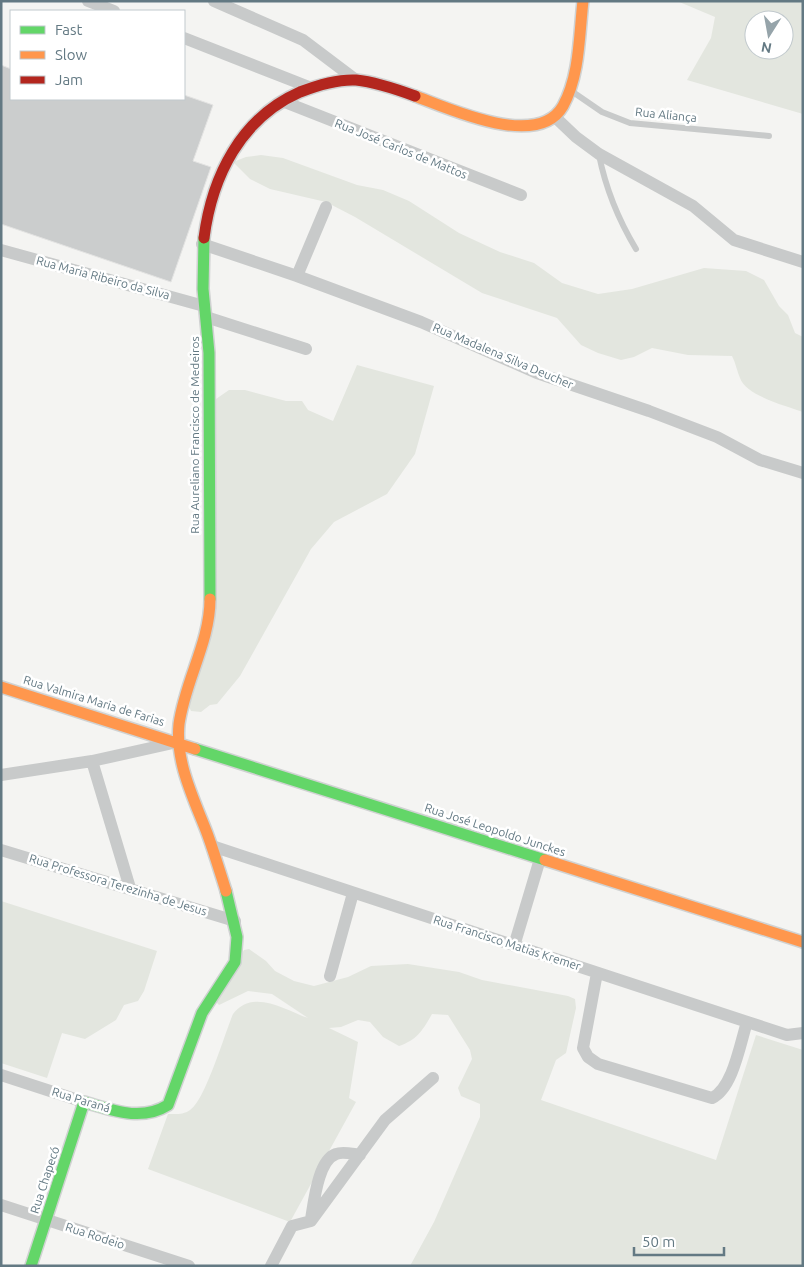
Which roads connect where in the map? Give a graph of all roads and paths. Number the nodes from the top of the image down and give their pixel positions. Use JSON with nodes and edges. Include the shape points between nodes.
{"nodes":[{"id":1,"x":88,"y":1,"type":"edge"},
{"id":2,"x":214,"y":1,"type":"edge"},
{"id":3,"x":583,"y":1,"type":"edge"},
{"id":4,"x":111,"y":10,"type":"edge"},
{"id":5,"x":185,"y":38,"type":"edge"},
{"id":6,"x":356,"y":80,"type":"junction"},
{"id":7,"x":310,"y":87,"type":"junction"},
{"id":8,"x":570,"y":90,"type":"junction"},
{"id":9,"x":282,"y":101,"type":"junction"},
{"id":10,"x":555,"y":117,"type":"junction"},
{"id":11,"x":769,"y":136,"type":"dead end"},
{"id":12,"x":598,"y":154,"type":"junction"},
{"id":13,"x":521,"y":195,"type":"dead end"},
{"id":14,"x":326,"y":207,"type":"dead end"},
{"id":15,"x":202,"y":244,"type":"junction"},
{"id":16,"x":636,"y":249,"type":"dead end"},
{"id":17,"x":1,"y":250,"type":"edge"},
{"id":18,"x":803,"y":262,"type":"edge"},
{"id":19,"x":297,"y":276,"type":"junction"},
{"id":20,"x":205,"y":312,"type":"junction"},
{"id":21,"x":306,"y":349,"type":"dead end"},
{"id":22,"x":803,"y":473,"type":"edge"},
{"id":23,"x":1,"y":687,"type":"edge"},
{"id":24,"x":179,"y":742,"type":"junction"},
{"id":25,"x":92,"y":761,"type":"junction"},
{"id":26,"x":1,"y":775,"type":"edge"},
{"id":27,"x":212,"y":846,"type":"junction"},
{"id":28,"x":1,"y":850,"type":"edge"},
{"id":29,"x":540,"y":859,"type":"junction"},
{"id":30,"x":130,"y":888,"type":"junction"},
{"id":31,"x":353,"y":892,"type":"junction"},
{"id":32,"x":235,"y":921,"type":"junction"},
{"id":33,"x":803,"y":942,"type":"edge"},
{"id":34,"x":514,"y":946,"type":"junction"},
{"id":35,"x":597,"y":973,"type":"junction"},
{"id":36,"x":330,"y":976,"type":"dead end"},
{"id":37,"x":747,"y":1022,"type":"junction"},
{"id":38,"x":803,"y":1033,"type":"edge"},
{"id":39,"x":1,"y":1075,"type":"edge"},
{"id":40,"x":433,"y":1078,"type":"dead end"},
{"id":41,"x":84,"y":1102,"type":"junction"},
{"id":42,"x":163,"y":1110,"type":"joint"},
{"id":43,"x":360,"y":1155,"type":"junction"},
{"id":44,"x":1,"y":1205,"type":"edge"},
{"id":45,"x":46,"y":1220,"type":"junction"},
{"id":46,"x":311,"y":1221,"type":"junction"},
{"id":47,"x":31,"y":1266,"type":"edge"},
{"id":48,"x":189,"y":1266,"type":"edge"},
{"id":49,"x":271,"y":1266,"type":"edge"}],
"edges":[{"from":1,"to":4,"type":"street"},
{"from":2,"to":6,"type":"street","via":[[303,40]]},
{"from":3,"to":8,"type":"street"},
{"from":5,"to":7,"type":"street"},
{"from":6,"to":7,"type":"street","name":"Rua Aureliano Francisco de Medeiros"},
{"from":6,"to":10,"type":"street","name":"Rua Aureliano Francisco de Medeiros","via":[[395,87],[467,116],[503,124],[533,126]]},
{"from":7,"to":9,"type":"street","name":"Rua Aureliano Francisco de Medeiros"},
{"from":8,"to":10,"type":"street"},
{"from":8,"to":11,"type":"lane","name":"Rua Aliança","via":[[602,112],[630,122]]},
{"from":9,"to":13,"type":"street","name":"Rua José Carlos de Mattos"},
{"from":9,"to":15,"type":"street","name":"Rua Aureliano Francisco de Medeiros","via":[[258,119],[234,148],[217,184]]},
{"from":10,"to":12,"type":"street"},
{"from":12,"to":16,"type":"lane","via":[[617,217]]},
{"from":12,"to":18,"type":"street","via":[[693,206],[734,240]]},
{"from":14,"to":19,"type":"street"},
{"from":15,"to":19,"type":"street","name":"Rua Madalena Silva Deucher"},
{"from":15,"to":20,"type":"street","name":"Rua Aureliano Francisco de Medeiros"},
{"from":17,"to":20,"type":"street","name":"Rua Maria Ribeiro da Silva"},
{"from":19,"to":22,"type":"street","name":"Rua Madalena Silva Deucher","via":[[421,322],[537,373],[717,438],[760,460]]},
{"from":20,"to":21,"type":"street","name":"Rua Maria Ribeiro da Silva"},
{"from":20,"to":24,"type":"street","name":"Rua Aureliano Francisco de Medeiros","via":[[210,393],[210,615],[189,684]]},
{"from":23,"to":24,"type":"street","name":"Rua Valmira Maria de Farias"},
{"from":24,"to":25,"type":"street"},
{"from":24,"to":27,"type":"street","name":"Rua Aureliano Francisco de Medeiros","via":[[186,778]]},
{"from":24,"to":29,"type":"street","name":"Rua José Leopoldo Junckes"},
{"from":25,"to":26,"type":"street"},
{"from":25,"to":30,"type":"street"},
{"from":27,"to":31,"type":"street","name":"Rua Francisco Matias Kremer"},
{"from":27,"to":32,"type":"street","name":"Rua Aureliano Francisco de Medeiros"},
{"from":28,"to":30,"type":"street","name":"Rua Professora Terezinha de Jesus"},
{"from":29,"to":33,"type":"street","name":"Rua José Leopoldo Junckes"},
{"from":29,"to":34,"type":"street"},
{"from":30,"to":32,"type":"street","name":"Rua Professora Terezinha de Jesus"},
{"from":31,"to":34,"type":"street","name":"Rua Francisco Matias Kremer"},
{"from":31,"to":36,"type":"street"},
{"from":32,"to":42,"type":"street","name":"Rua Aureliano Francisco de Medeiros","via":[[238,950],[235,962],[207,1002],[173,1098]]},
{"from":34,"to":35,"type":"street","name":"Rua Francisco Matias Kremer"},
{"from":35,"to":37,"type":"street","name":"Rua Francisco Matias Kremer"},
{"from":35,"to":37,"type":"street","via":[[583,1048],[588,1057],[598,1064],[712,1098],[721,1094],[727,1084]]},
{"from":37,"to":38,"type":"street","name":"Rua Francisco Matias Kremer","via":[[787,1035]]},
{"from":39,"to":41,"type":"street","name":"Rua Paraná"},
{"from":40,"to":43,"type":"street","via":[[385,1120]]},
{"from":41,"to":42,"type":"street","name":"Rua Paraná","via":[[139,1114]]},
{"from":41,"to":45,"type":"street","name":"Rua Chapecó"},
{"from":43,"to":46,"type":"street"},
{"from":43,"to":46,"type":"street","via":[[337,1153],[330,1157],[317,1185]]},
{"from":44,"to":45,"type":"street","name":"Rua Rodeio"},
{"from":45,"to":47,"type":"street","name":"Rua Chapecó"},
{"from":45,"to":48,"type":"street","name":"Rua Rodeio"},
{"from":46,"to":49,"type":"street","via":[[292,1226]]}]}
